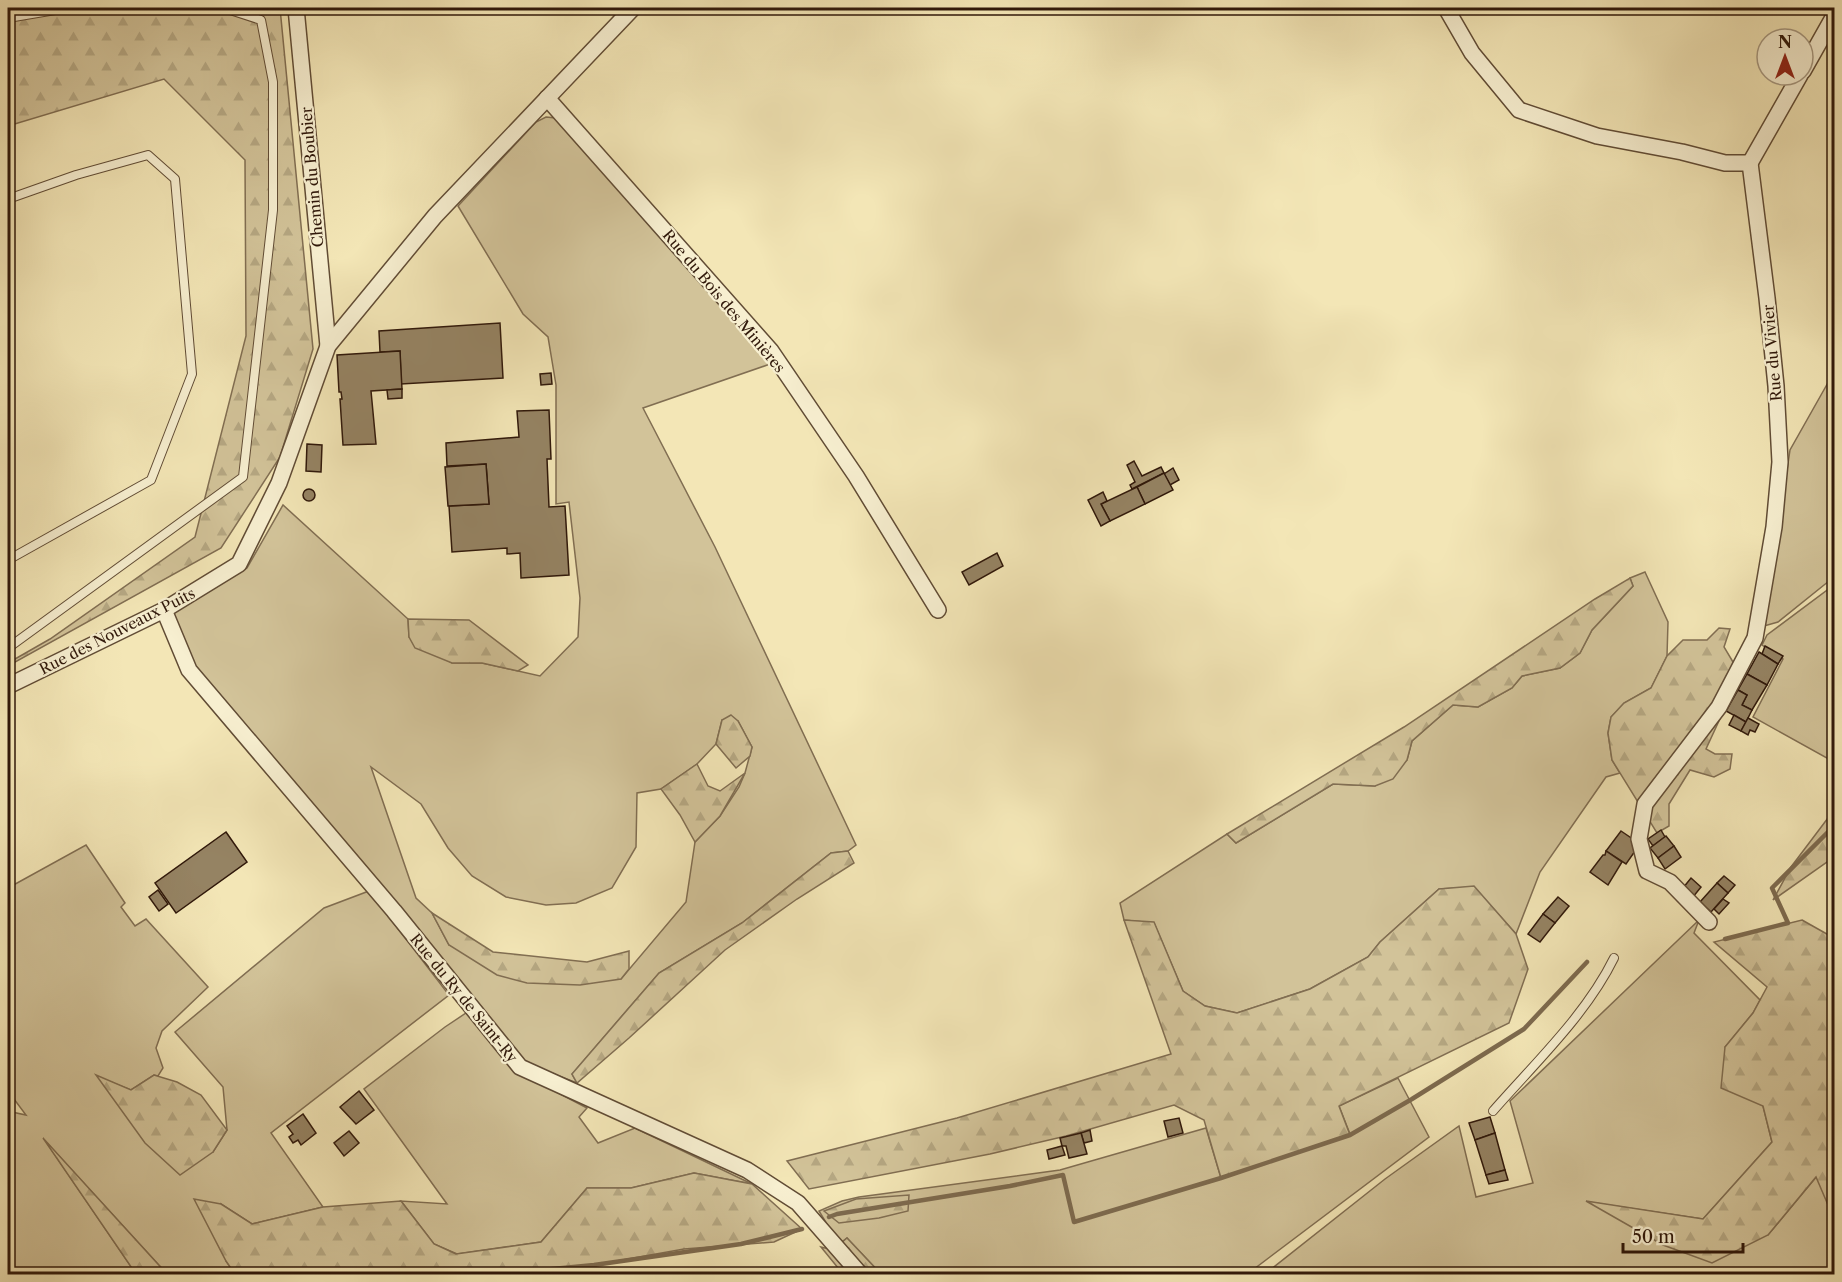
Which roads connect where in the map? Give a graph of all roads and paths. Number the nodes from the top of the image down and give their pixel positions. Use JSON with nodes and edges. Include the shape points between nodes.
{"nodes":[{"id":1,"x":67,"y":8,"type":"edge"},
{"id":2,"x":224,"y":8,"type":"edge"},
{"id":3,"x":296,"y":8,"type":"edge"},
{"id":4,"x":633,"y":8,"type":"edge"},
{"id":5,"x":1446,"y":8,"type":"edge"},
{"id":6,"x":1834,"y":16,"type":"edge"},
{"id":7,"x":8,"y":18,"type":"edge"},
{"id":8,"x":1815,"y":49,"type":"edge"},
{"id":9,"x":1793,"y":87,"type":"edge"},
{"id":10,"x":547,"y":98,"type":"junction"},
{"id":11,"x":1750,"y":163,"type":"junction"},
{"id":12,"x":8,"y":199,"type":"edge"},
{"id":13,"x":328,"y":346,"type":"junction"},
{"id":14,"x":8,"y":560,"type":"edge"},
{"id":15,"x":164,"y":610,"type":"junction"},
{"id":16,"x":938,"y":610,"type":"dead end"},
{"id":17,"x":8,"y":648,"type":"edge"},
{"id":18,"x":8,"y":686,"type":"edge"},
{"id":19,"x":1709,"y":922,"type":"dead end"},
{"id":20,"x":1614,"y":958,"type":"dead end"},
{"id":21,"x":1493,"y":1111,"type":"dead end"},
{"id":22,"x":860,"y":1275,"type":"edge"}],
"edges":[{"from":1,"to":7,"type":"lane"},
{"from":2,"to":17,"type":"lane","via":[[261,20],[273,82],[273,210],[243,477]]},
{"from":3,"to":13,"type":"street","name":"Chemin du Boubier"},
{"from":4,"to":10,"type":"street"},
{"from":5,"to":11,"type":"street","via":[[1472,53],[1519,110],[1597,136],[1725,163]]},
{"from":6,"to":8,"type":"street"},
{"from":9,"to":11,"type":"street"},
{"from":10,"to":13,"type":"street","via":[[435,216]]},
{"from":10,"to":16,"type":"street","name":"Rue du Bois des Minières","via":[[771,351],[856,476]]},
{"from":11,"to":19,"type":"street","name":"Rue du Vivier","via":[[1776,386],[1780,462],[1774,527],[1755,638],[1719,707],[1645,804],[1639,839],[1647,872],[1670,882]]},
{"from":12,"to":14,"type":"lane","via":[[148,155],[175,179],[192,374],[151,480]]},
{"from":13,"to":15,"type":"street","name":"Rue des Nouveaux Puits","via":[[279,483],[239,564]]},
{"from":15,"to":18,"type":"street","name":"Rue des Nouveaux Puits"},
{"from":15,"to":22,"type":"street","name":"Rue du Ry de Saint-Ry","via":[[189,670],[394,911],[520,1067],[747,1170],[798,1203]]},
{"from":20,"to":21,"type":"lane","via":[[1586,1005]]}]}
